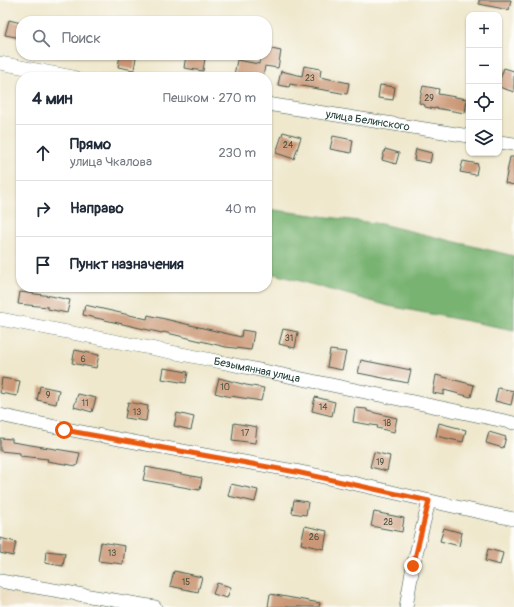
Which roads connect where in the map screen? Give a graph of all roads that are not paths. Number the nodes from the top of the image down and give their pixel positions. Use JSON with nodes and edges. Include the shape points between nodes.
{"nodes":[{"id":1,"x":0,"y":63,"type":"edge"},
{"id":2,"x":47,"y":72,"type":"edge"},
{"id":3,"x":272,"y":105,"type":"edge"},
{"id":4,"x":466,"y":136,"type":"edge"},
{"id":5,"x":502,"y":142,"type":"edge"},
{"id":6,"x":514,"y":144,"type":"edge"},
{"id":7,"x":0,"y":319,"type":"edge"},
{"id":8,"x":0,"y":415,"type":"edge"},
{"id":9,"x":514,"y":423,"type":"edge"},
{"id":10,"x":429,"y":501,"type":"junction"},
{"id":11,"x":514,"y":519,"type":"edge"},
{"id":12,"x":0,"y":581,"type":"edge"},
{"id":13,"x":155,"y":607,"type":"edge"},
{"id":14,"x":406,"y":607,"type":"edge"}],
"edges":[{"from":1,"to":2,"type":"street"},
{"from":3,"to":4,"type":"street","name":"улица Белинского"},
{"from":5,"to":6,"type":"street"},
{"from":7,"to":9,"type":"street","name":"Безымянная улица"},
{"from":8,"to":10,"type":"street","via":[[64,430],[296,472]]},
{"from":10,"to":11,"type":"street"},
{"from":10,"to":14,"type":"street"},
{"from":12,"to":13,"type":"street"}]}
